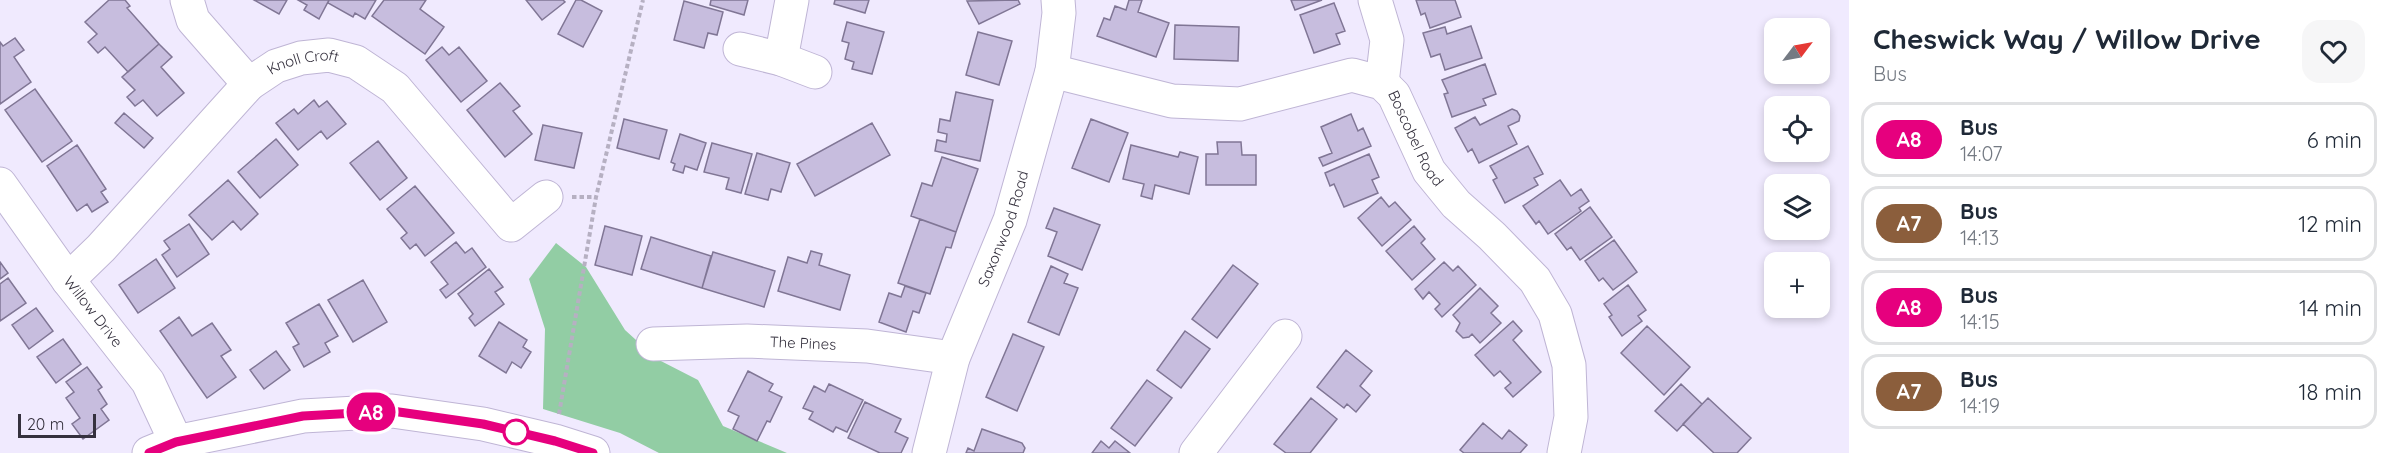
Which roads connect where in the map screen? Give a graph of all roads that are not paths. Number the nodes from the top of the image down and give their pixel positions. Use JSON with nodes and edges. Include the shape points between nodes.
{"nodes":[{"id":1,"x":187,"y":0,"type":"edge"},
{"id":2,"x":792,"y":0,"type":"edge"},
{"id":3,"x":1058,"y":0,"type":"edge"},
{"id":4,"x":1375,"y":0,"type":"edge"},
{"id":5,"x":740,"y":49,"type":"dead end"},
{"id":6,"x":781,"y":59,"type":"junction"},
{"id":7,"x":1052,"y":71,"type":"junction"},
{"id":8,"x":815,"y":72,"type":"dead end"},
{"id":9,"x":1382,"y":83,"type":"junction"},
{"id":10,"x":249,"y":84,"type":"junction"},
{"id":11,"x":0,"y":184,"type":"edge"},
{"id":12,"x":546,"y":197,"type":"dead end"},
{"id":13,"x":68,"y":280,"type":"junction"},
{"id":14,"x":1285,"y":336,"type":"dead end"},
{"id":15,"x":653,"y":344,"type":"dead end"},
{"id":16,"x":953,"y":358,"type":"junction"},
{"id":17,"x":162,"y":447,"type":"edge"},
{"id":18,"x":593,"y":453,"type":"edge"},
{"id":19,"x":929,"y":453,"type":"edge"},
{"id":20,"x":1196,"y":453,"type":"edge"},
{"id":21,"x":1564,"y":453,"type":"edge"}],
"edges":[{"from":1,"to":10,"type":"street","via":[[193,20]]},
{"from":2,"to":6,"type":"street"},
{"from":3,"to":7,"type":"street","name":"Saxonwood Road"},
{"from":4,"to":9,"type":"street","via":[[1387,40]]},
{"from":5,"to":6,"type":"street"},
{"from":6,"to":8,"type":"street"},
{"from":7,"to":9,"type":"street","name":"Boscobel Road","via":[[1172,101],[1240,104],[1352,75]]},
{"from":7,"to":16,"type":"street","name":"Saxonwood Road","via":[[1010,220]]},
{"from":9,"to":21,"type":"street","name":"Boscobel Road","via":[[1394,95],[1429,171],[1456,204],[1535,279],[1555,314],[1569,365],[1571,417]]},
{"from":10,"to":12,"type":"street","name":"Knoll Croft","via":[[276,66],[301,58],[328,55],[356,62],[395,88],[511,225]]},
{"from":10,"to":13,"type":"street","name":"Knoll Croft"},
{"from":11,"to":13,"type":"street","name":"Willow Drive"},
{"from":13,"to":17,"type":"street","name":"Willow Drive","via":[[148,382]]},
{"from":14,"to":20,"type":"street"},
{"from":15,"to":16,"type":"street","name":"The Pines","via":[[747,341],[867,346]]},
{"from":16,"to":19,"type":"street","name":"Saxonwood Road"},
{"from":17,"to":18,"type":"street","via":[[303,416],[392,411],[483,424]]}]}
